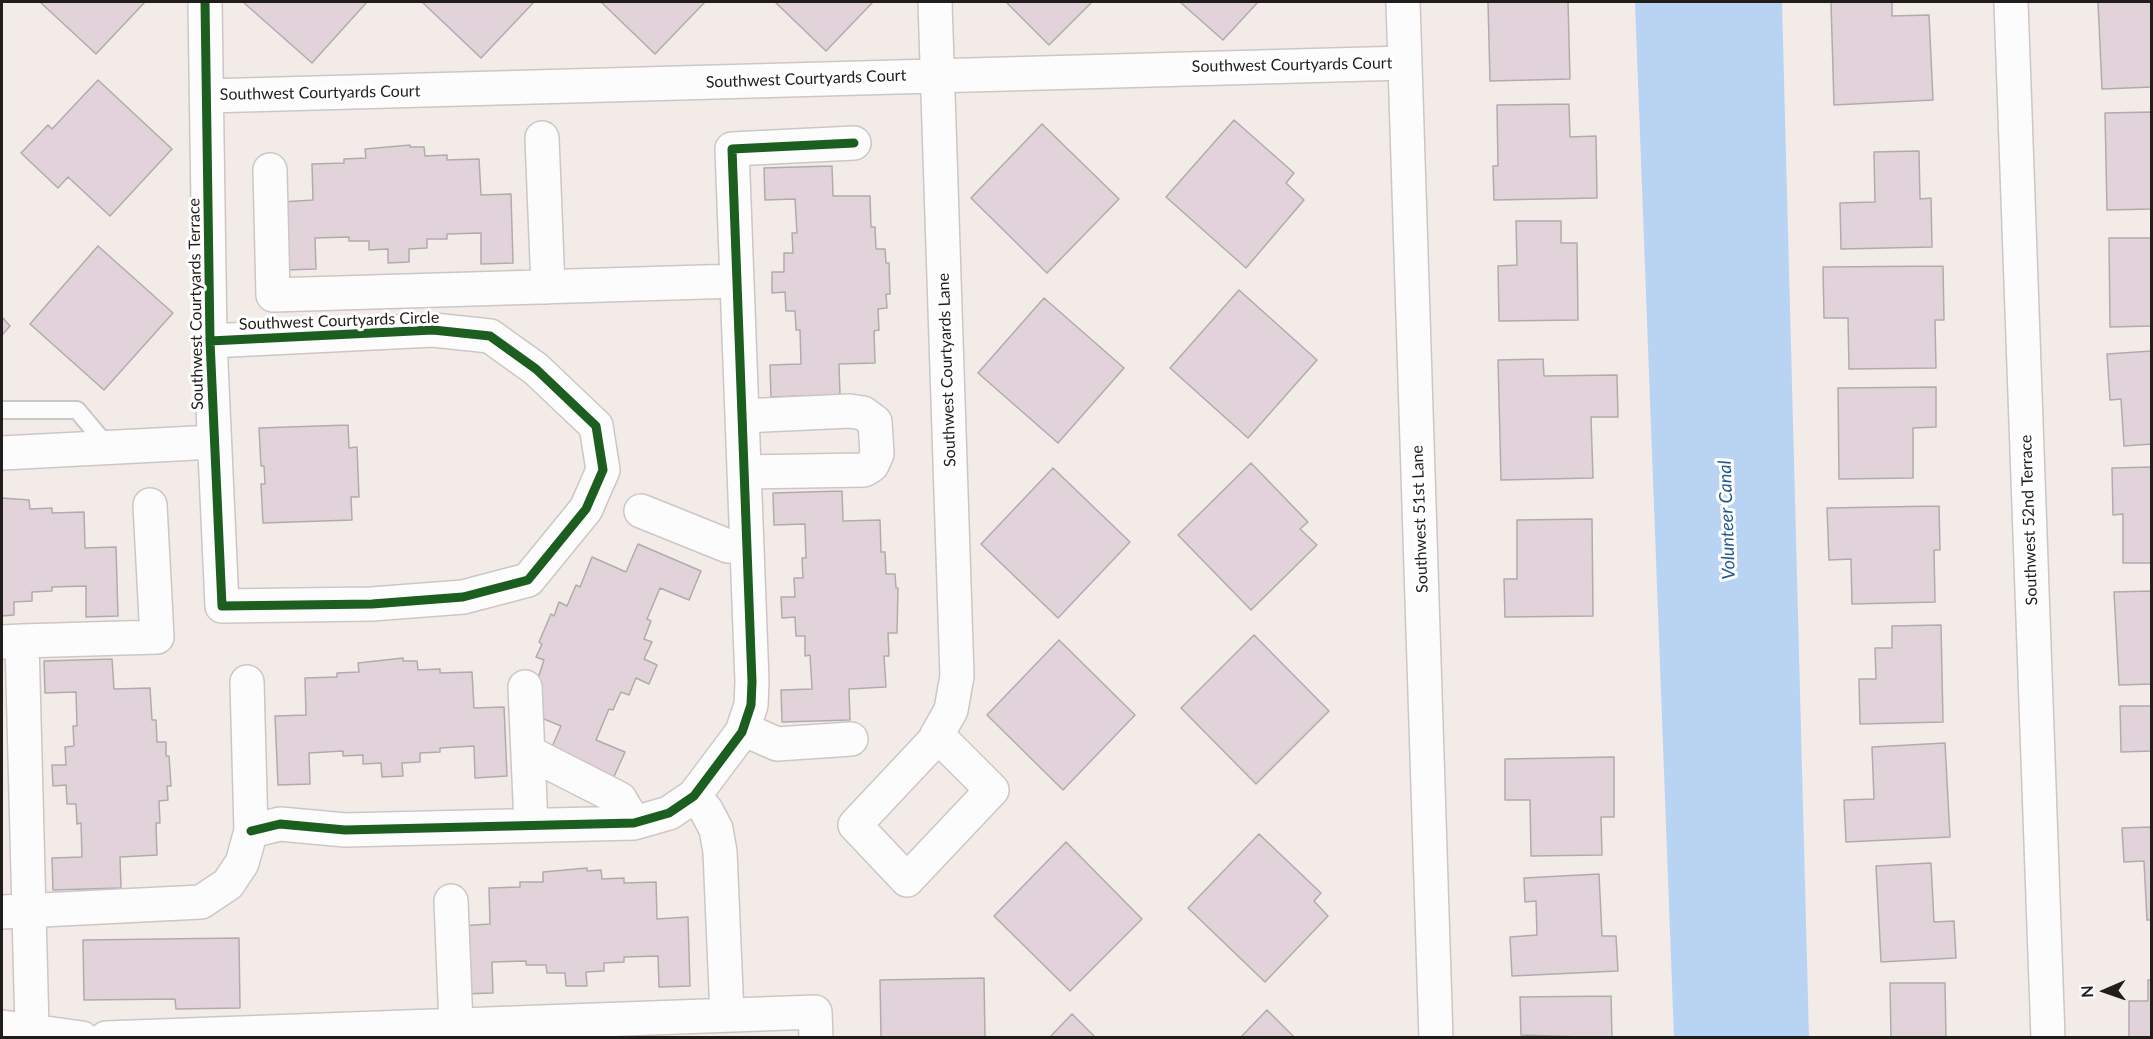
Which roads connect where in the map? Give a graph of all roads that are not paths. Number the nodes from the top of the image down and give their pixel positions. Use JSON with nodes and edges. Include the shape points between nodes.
{"nodes":[{"id":1,"x":205,"y":2,"type":"edge"},
{"id":2,"x":934,"y":2,"type":"edge"},
{"id":3,"x":1403,"y":2,"type":"edge"},
{"id":4,"x":2011,"y":2,"type":"edge"},
{"id":5,"x":1405,"y":63,"type":"junction"},
{"id":6,"x":938,"y":74,"type":"junction"},
{"id":7,"x":207,"y":96,"type":"junction"},
{"id":8,"x":542,"y":138,"type":"dead end"},
{"id":9,"x":854,"y":143,"type":"dead end"},
{"id":10,"x":270,"y":170,"type":"dead end"},
{"id":11,"x":737,"y":281,"type":"junction"},
{"id":12,"x":548,"y":287,"type":"junction"},
{"id":13,"x":210,"y":341,"type":"junction"},
{"id":14,"x":2,"y":410,"type":"edge"},
{"id":15,"x":742,"y":416,"type":"junction"},
{"id":16,"x":214,"y":442,"type":"junction"},
{"id":17,"x":109,"y":448,"type":"junction"},
{"id":18,"x":2,"y":453,"type":"edge"},
{"id":19,"x":744,"y":472,"type":"junction"},
{"id":20,"x":150,"y":505,"type":"dead end"},
{"id":21,"x":641,"y":511,"type":"dead end"},
{"id":22,"x":747,"y":547,"type":"junction"},
{"id":23,"x":222,"y":606,"type":"joint"},
{"id":24,"x":12,"y":641,"type":"edge"},
{"id":25,"x":247,"y":682,"type":"dead end"},
{"id":26,"x":525,"y":687,"type":"dead end"},
{"id":27,"x":743,"y":729,"type":"junction"},
{"id":28,"x":938,"y":735,"type":"dead end"},
{"id":29,"x":851,"y":739,"type":"dead end"},
{"id":30,"x":528,"y":752,"type":"junction"},
{"id":31,"x":694,"y":796,"type":"junction"},
{"id":32,"x":634,"y":823,"type":"junction"},
{"id":33,"x":531,"y":824,"type":"junction"},
{"id":34,"x":251,"y":831,"type":"junction"},
{"id":35,"x":451,"y":901,"type":"dead end"},
{"id":36,"x":15,"y":912,"type":"edge"},
{"id":37,"x":2,"y":1006,"type":"edge"},
{"id":38,"x":727,"y":1015,"type":"junction"},
{"id":39,"x":456,"y":1025,"type":"junction"},
{"id":40,"x":16,"y":1028,"type":"edge"},
{"id":41,"x":544,"y":1030,"type":"edge"},
{"id":42,"x":282,"y":1034,"type":"edge"},
{"id":43,"x":222,"y":1036,"type":"edge"},
{"id":44,"x":82,"y":1038,"type":"edge"},
{"id":45,"x":106,"y":1038,"type":"edge"},
{"id":46,"x":816,"y":1038,"type":"edge"},
{"id":47,"x":1436,"y":1038,"type":"edge"},
{"id":48,"x":2048,"y":1038,"type":"edge"}],
"edges":[{"from":1,"to":7,"type":"street","name":"Southwest Courtyards Terrace"},
{"from":2,"to":6,"type":"street","name":"Southwest Courtyards Lane"},
{"from":3,"to":5,"type":"street","name":"Southwest 51st Lane"},
{"from":4,"to":48,"type":"street","name":"Southwest 52nd Terrace"},
{"from":5,"to":6,"type":"street","name":"Southwest Courtyards Court"},
{"from":5,"to":47,"type":"street","name":"Southwest 51st Lane"},
{"from":6,"to":7,"type":"street","name":"Southwest Courtyards Court"},
{"from":6,"to":28,"type":"street","name":"Southwest Courtyards Lane","via":[[957,676],[951,710]]},
{"from":7,"to":13,"type":"street","name":"Southwest Courtyards Terrace"},
{"from":8,"to":12,"type":"street"},
{"from":9,"to":11,"type":"street","via":[[732,149]]},
{"from":10,"to":12,"type":"street","via":[[273,295]]},
{"from":11,"to":12,"type":"street"},
{"from":11,"to":15,"type":"street"},
{"from":13,"to":16,"type":"street","name":"Southwest Courtyards Terrace"},
{"from":13,"to":23,"type":"street","name":"Southwest Courtyards Circle","via":[[433,330],[490,336],[536,369],[596,426],[603,470],[586,509],[528,580],[463,597],[372,604]]},
{"from":14,"to":17,"type":"lane","via":[[77,410]]},
{"from":15,"to":19,"type":"street"},
{"from":15,"to":19,"type":"street","via":[[863,413],[875,422],[877,454],[872,465],[864,470]]},
{"from":16,"to":17,"type":"street"},
{"from":16,"to":23,"type":"street","name":"Southwest Courtyards Terrace"},
{"from":17,"to":18,"type":"street"},
{"from":19,"to":22,"type":"street"},
{"from":20,"to":24,"type":"street","via":[[157,637]]},
{"from":21,"to":22,"type":"street","via":[[728,546]]},
{"from":22,"to":27,"type":"street","via":[[752,682],[751,705]]},
{"from":24,"to":36,"type":"street"},
{"from":25,"to":34,"type":"street"},
{"from":26,"to":30,"type":"street"},
{"from":27,"to":29,"type":"street","via":[[777,744]]},
{"from":27,"to":31,"type":"street"},
{"from":30,"to":32,"type":"street","via":[[620,799]]},
{"from":30,"to":33,"type":"street"},
{"from":31,"to":32,"type":"street","via":[[669,813]]},
{"from":31,"to":38,"type":"street","via":[[716,829],[720,852]]},
{"from":32,"to":33,"type":"street"},
{"from":33,"to":34,"type":"street","via":[[345,830],[280,824]]},
{"from":34,"to":36,"type":"street","via":[[242,864],[228,884],[201,902]]},
{"from":35,"to":39,"type":"street"},
{"from":36,"to":40,"type":"street"},
{"from":37,"to":40,"type":"street"},
{"from":38,"to":41,"type":"street"},
{"from":38,"to":46,"type":"street","via":[[815,1012]]},
{"from":39,"to":41,"type":"street"},
{"from":39,"to":42,"type":"street"},
{"from":40,"to":44,"type":"street"},
{"from":42,"to":43,"type":"street"},
{"from":43,"to":45,"type":"street"}]}
